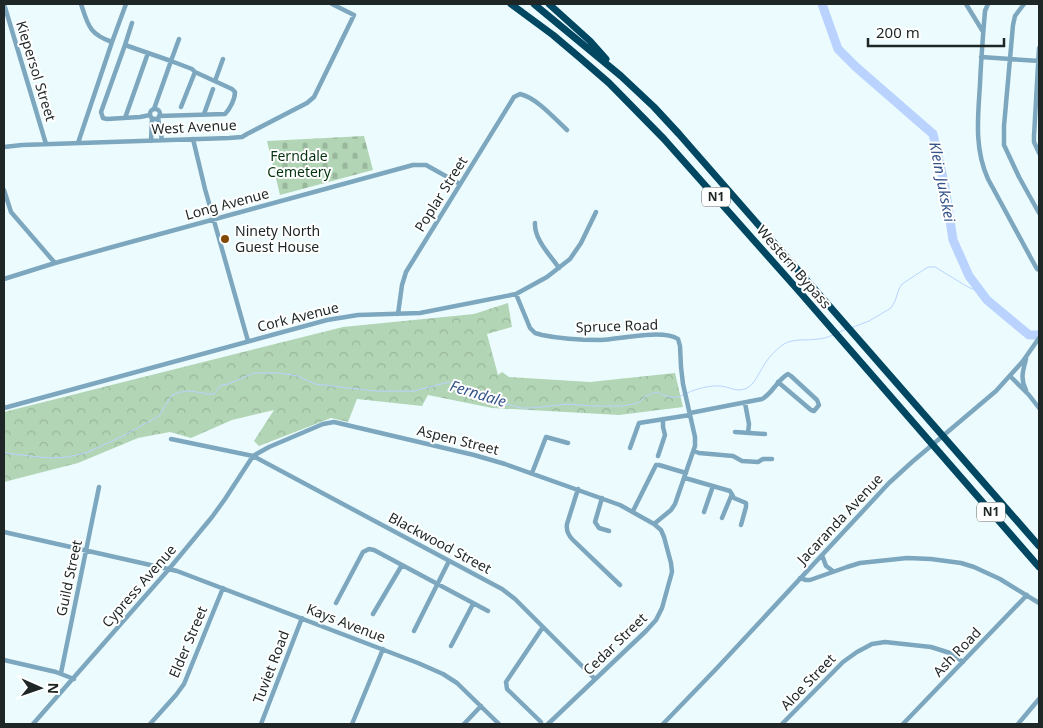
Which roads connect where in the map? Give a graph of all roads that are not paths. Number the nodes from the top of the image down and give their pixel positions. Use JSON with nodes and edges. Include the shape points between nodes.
{"nodes":[{"id":1,"x":4,"y":4,"type":"edge"},
{"id":2,"x":81,"y":4,"type":"edge"},
{"id":3,"x":126,"y":4,"type":"edge"},
{"id":4,"x":332,"y":4,"type":"edge"},
{"id":5,"x":511,"y":4,"type":"edge"},
{"id":6,"x":534,"y":4,"type":"edge"},
{"id":7,"x":549,"y":4,"type":"edge"},
{"id":8,"x":966,"y":4,"type":"edge"},
{"id":9,"x":988,"y":4,"type":"edge"},
{"id":10,"x":1024,"y":4,"type":"edge"},
{"id":11,"x":132,"y":23,"type":"dead end"},
{"id":12,"x":983,"y":31,"type":"junction"},
{"id":13,"x":179,"y":39,"type":"dead end"},
{"id":14,"x":112,"y":42,"type":"junction"},
{"id":15,"x":125,"y":46,"type":"junction"},
{"id":16,"x":1039,"y":48,"type":"edge"},
{"id":17,"x":148,"y":53,"type":"junction"},
{"id":18,"x":981,"y":57,"type":"junction"},
{"id":19,"x":1010,"y":58,"type":"junction"},
{"id":20,"x":223,"y":59,"type":"dead end"},
{"id":21,"x":171,"y":60,"type":"junction"},
{"id":22,"x":1039,"y":61,"type":"edge"},
{"id":23,"x":195,"y":72,"type":"junction"},
{"id":24,"x":621,"y":76,"type":"junction"},
{"id":25,"x":216,"y":81,"type":"junction"},
{"id":26,"x":213,"y":88,"type":"dead end"},
{"id":27,"x":181,"y":107,"type":"dead end"},
{"id":28,"x":154,"y":110,"type":"junction"},
{"id":29,"x":204,"y":114,"type":"junction"},
{"id":30,"x":155,"y":117,"type":"junction"},
{"id":31,"x":125,"y":118,"type":"junction"},
{"id":32,"x":567,"y":130,"type":"dead end"},
{"id":33,"x":162,"y":140,"type":"junction"},
{"id":34,"x":193,"y":140,"type":"junction"},
{"id":35,"x":151,"y":141,"type":"junction"},
{"id":36,"x":78,"y":143,"type":"junction"},
{"id":37,"x":46,"y":144,"type":"junction"},
{"id":38,"x":4,"y":147,"type":"edge"},
{"id":39,"x":1039,"y":153,"type":"edge"},
{"id":40,"x":460,"y":184,"type":"junction"},
{"id":41,"x":4,"y":190,"type":"edge"},
{"id":42,"x":596,"y":212,"type":"dead end"},
{"id":43,"x":1039,"y":213,"type":"edge"},
{"id":44,"x":214,"y":220,"type":"junction"},
{"id":45,"x":535,"y":222,"type":"dead end"},
{"id":46,"x":55,"y":263,"type":"junction"},
{"id":47,"x":559,"y":268,"type":"junction"},
{"id":48,"x":1039,"y":270,"type":"edge"},
{"id":49,"x":4,"y":279,"type":"edge"},
{"id":50,"x":516,"y":294,"type":"junction"},
{"id":51,"x":398,"y":314,"type":"junction"},
{"id":52,"x":1039,"y":338,"type":"edge"},
{"id":53,"x":248,"y":341,"type":"junction"},
{"id":54,"x":1028,"y":355,"type":"junction"},
{"id":55,"x":1010,"y":376,"type":"junction"},
{"id":56,"x":778,"y":382,"type":"junction"},
{"id":57,"x":1029,"y":395,"type":"junction"},
{"id":58,"x":745,"y":402,"type":"junction"},
{"id":59,"x":4,"y":408,"type":"edge"},
{"id":60,"x":1039,"y":408,"type":"edge"},
{"id":61,"x":690,"y":414,"type":"junction"},
{"id":62,"x":663,"y":419,"type":"junction"},
{"id":63,"x":736,"y":432,"type":"dead end"},
{"id":64,"x":748,"y":433,"type":"junction"},
{"id":65,"x":765,"y":434,"type":"dead end"},
{"id":66,"x":171,"y":439,"type":"dead end"},
{"id":67,"x":568,"y":444,"type":"dead end"},
{"id":68,"x":630,"y":448,"type":"dead end"},
{"id":69,"x":694,"y":451,"type":"junction"},
{"id":70,"x":253,"y":456,"type":"junction"},
{"id":71,"x":658,"y":456,"type":"dead end"},
{"id":72,"x":772,"y":459,"type":"dead end"},
{"id":73,"x":532,"y":473,"type":"junction"},
{"id":74,"x":686,"y":476,"type":"junction"},
{"id":75,"x":713,"y":486,"type":"junction"},
{"id":76,"x":99,"y":487,"type":"dead end"},
{"id":77,"x":578,"y":489,"type":"junction"},
{"id":78,"x":732,"y":494,"type":"junction"},
{"id":79,"x":602,"y":498,"type":"junction"},
{"id":80,"x":633,"y":511,"type":"junction"},
{"id":81,"x":704,"y":512,"type":"dead end"},
{"id":82,"x":722,"y":518,"type":"dead end"},
{"id":83,"x":654,"y":524,"type":"junction"},
{"id":84,"x":741,"y":524,"type":"dead end"},
{"id":85,"x":4,"y":532,"type":"edge"},
{"id":86,"x":608,"y":532,"type":"dead end"},
{"id":87,"x":1039,"y":546,"type":"edge"},
{"id":88,"x":86,"y":550,"type":"junction"},
{"id":89,"x":822,"y":555,"type":"junction"},
{"id":90,"x":449,"y":562,"type":"junction"},
{"id":91,"x":402,"y":565,"type":"junction"},
{"id":92,"x":1039,"y":567,"type":"edge"},
{"id":93,"x":169,"y":569,"type":"junction"},
{"id":94,"x":834,"y":571,"type":"junction"},
{"id":95,"x":800,"y":578,"type":"junction"},
{"id":96,"x":438,"y":585,"type":"junction"},
{"id":97,"x":620,"y":585,"type":"dead end"},
{"id":98,"x":223,"y":588,"type":"junction"},
{"id":99,"x":1027,"y":595,"type":"junction"},
{"id":100,"x":336,"y":603,"type":"dead end"},
{"id":101,"x":1039,"y":603,"type":"edge"},
{"id":102,"x":474,"y":604,"type":"junction"},
{"id":103,"x":488,"y":611,"type":"dead end"},
{"id":104,"x":373,"y":614,"type":"dead end"},
{"id":105,"x":302,"y":618,"type":"junction"},
{"id":106,"x":543,"y":627,"type":"junction"},
{"id":107,"x":414,"y":631,"type":"dead end"},
{"id":108,"x":451,"y":646,"type":"dead end"},
{"id":109,"x":383,"y":650,"type":"junction"},
{"id":110,"x":4,"y":660,"type":"edge"},
{"id":111,"x":963,"y":662,"type":"junction"},
{"id":112,"x":61,"y":673,"type":"junction"},
{"id":113,"x":74,"y":679,"type":"junction"},
{"id":114,"x":595,"y":679,"type":"junction"},
{"id":115,"x":1039,"y":699,"type":"edge"},
{"id":116,"x":481,"y":706,"type":"junction"},
{"id":117,"x":541,"y":722,"type":"dead end"},
{"id":118,"x":34,"y":724,"type":"edge"},
{"id":119,"x":150,"y":724,"type":"edge"},
{"id":120,"x":261,"y":724,"type":"edge"},
{"id":121,"x":352,"y":724,"type":"edge"},
{"id":122,"x":464,"y":724,"type":"edge"},
{"id":123,"x":499,"y":724,"type":"edge"},
{"id":124,"x":548,"y":724,"type":"edge"},
{"id":125,"x":663,"y":724,"type":"edge"},
{"id":126,"x":782,"y":724,"type":"edge"},
{"id":127,"x":903,"y":724,"type":"edge"},
{"id":128,"x":1018,"y":724,"type":"edge"}],
"edges":[{"from":1,"to":37,"type":"street","name":"Kiepersol Street"},
{"from":2,"to":14,"type":"street","via":[[92,31]]},
{"from":3,"to":14,"type":"street"},
{"from":4,"to":34,"type":"street","name":"West Avenue","via":[[354,15],[311,100],[242,136]]},
{"from":5,"to":92,"type":"highway","name":"Western Bypass","number":"N1","via":[[565,44],[644,117]]},
{"from":6,"to":24,"type":"highway","name":"Western Bypass","number":"N1"},
{"from":7,"to":24,"type":"highway","via":[[590,40]]},
{"from":8,"to":12,"type":"street"},
{"from":9,"to":12,"type":"street"},
{"from":10,"to":19,"type":"street","via":[[1014,20]]},
{"from":11,"to":15,"type":"street"},
{"from":12,"to":18,"type":"street"},
{"from":13,"to":21,"type":"street"},
{"from":14,"to":36,"type":"street"},
{"from":15,"to":17,"type":"street"},
{"from":15,"to":31,"type":"street","via":[[101,112],[104,118]]},
{"from":16,"to":22,"type":"street"},
{"from":17,"to":21,"type":"street"},
{"from":17,"to":31,"type":"street"},
{"from":18,"to":19,"type":"street"},
{"from":18,"to":48,"type":"street","via":[[977,127],[980,159]]},
{"from":19,"to":22,"type":"street"},
{"from":19,"to":43,"type":"street","via":[[1004,145]]},
{"from":20,"to":25,"type":"street"},
{"from":21,"to":23,"type":"street"},
{"from":21,"to":28,"type":"street"},
{"from":22,"to":39,"type":"street","via":[[1034,142]]},
{"from":23,"to":25,"type":"street"},
{"from":23,"to":27,"type":"street"},
{"from":24,"to":87,"type":"highway","name":"Western Bypass","number":"N1","via":[[679,134]]},
{"from":25,"to":29,"type":"street","via":[[232,89],[235,95],[226,113]]},
{"from":26,"to":29,"type":"street"},
{"from":28,"to":30,"type":"street","via":[[151,111]]},
{"from":28,"to":30,"type":"street","via":[[159,111]]},
{"from":29,"to":30,"type":"street"},
{"from":30,"to":31,"type":"street"},
{"from":30,"to":33,"type":"street"},
{"from":30,"to":35,"type":"street"},
{"from":32,"to":40,"type":"street","name":"Poplar Street","via":[[527,95],[514,97]]},
{"from":33,"to":34,"type":"street","name":"West Avenue"},
{"from":33,"to":35,"type":"street","name":"West Avenue"},
{"from":34,"to":44,"type":"street"},
{"from":35,"to":36,"type":"street","name":"West Avenue"},
{"from":36,"to":37,"type":"street","name":"West Avenue"},
{"from":37,"to":38,"type":"street","name":"West Avenue"},
{"from":40,"to":44,"type":"street","name":"Long Avenue","via":[[426,165],[413,165]]},
{"from":40,"to":51,"type":"street","name":"Poplar Street","via":[[406,272]]},
{"from":41,"to":46,"type":"street","via":[[11,212]]},
{"from":42,"to":47,"type":"street","name":"Cork Avenue","via":[[577,249]]},
{"from":44,"to":46,"type":"street","name":"Long Avenue"},
{"from":44,"to":53,"type":"street"},
{"from":45,"to":47,"type":"street","via":[[537,236]]},
{"from":46,"to":49,"type":"street","name":"Long Avenue"},
{"from":47,"to":50,"type":"street","name":"Cork Avenue"},
{"from":50,"to":51,"type":"street","name":"Cork Avenue","via":[[420,313]]},
{"from":50,"to":61,"type":"street","name":"Spruce Road","via":[[530,328],[542,336],[601,340],[657,335],[678,339]]},
{"from":51,"to":53,"type":"street","name":"Cork Avenue","via":[[336,318]]},
{"from":52,"to":54,"type":"street","name":"Jacaranda Avenue"},
{"from":53,"to":59,"type":"street","name":"Cork Avenue"},
{"from":54,"to":55,"type":"street","name":"Jacaranda Avenue"},
{"from":54,"to":57,"type":"street","via":[[1022,377]]},
{"from":55,"to":57,"type":"street"},
{"from":55,"to":89,"type":"street","name":"Jacaranda Avenue","via":[[988,399],[897,475]]},
{"from":56,"to":56,"type":"street","via":[[788,374],[819,405],[811,410]]},
{"from":56,"to":58,"type":"street","via":[[766,397]]},
{"from":57,"to":60,"type":"street"},
{"from":58,"to":61,"type":"street"},
{"from":58,"to":64,"type":"street"},
{"from":61,"to":62,"type":"street"},
{"from":61,"to":69,"type":"street"},
{"from":62,"to":68,"type":"street","via":[[639,423]]},
{"from":62,"to":71,"type":"street","via":[[665,436]]},
{"from":63,"to":64,"type":"street"},
{"from":64,"to":65,"type":"street"},
{"from":66,"to":70,"type":"street","name":"Blackwood Street"},
{"from":67,"to":73,"type":"street","via":[[546,437]]},
{"from":69,"to":72,"type":"street","via":[[733,456],[742,461]]},
{"from":69,"to":74,"type":"street"},
{"from":70,"to":73,"type":"street","name":"Aspen Street","via":[[334,422],[474,455]]},
{"from":70,"to":90,"type":"street","name":"Blackwood Street"},
{"from":70,"to":93,"type":"street","name":"Cypress Avenue","via":[[220,507]]},
{"from":73,"to":77,"type":"street","name":"Aspen Street"},
{"from":74,"to":75,"type":"street"},
{"from":74,"to":80,"type":"street","via":[[656,465]]},
{"from":74,"to":83,"type":"street","via":[[673,507]]},
{"from":75,"to":78,"type":"street"},
{"from":75,"to":81,"type":"street"},
{"from":76,"to":88,"type":"street","name":"Guild Street"},
{"from":77,"to":79,"type":"street","name":"Aspen Street"},
{"from":77,"to":97,"type":"street","via":[[567,530],[573,540]]},
{"from":78,"to":82,"type":"street"},
{"from":78,"to":84,"type":"street","via":[[746,503]]},
{"from":79,"to":80,"type":"street","name":"Aspen Street"},
{"from":79,"to":86,"type":"street","via":[[595,522],[598,528]]},
{"from":80,"to":83,"type":"street","name":"Aspen Street"},
{"from":83,"to":114,"type":"street","name":"Cedar Street","via":[[664,537],[672,568],[662,608],[652,625]]},
{"from":85,"to":88,"type":"street","name":"Kays Avenue"},
{"from":88,"to":93,"type":"street","name":"Kays Avenue"},
{"from":88,"to":112,"type":"street","name":"Guild Street"},
{"from":89,"to":94,"type":"street","via":[[826,566]]},
{"from":89,"to":95,"type":"street","name":"Jacaranda Avenue"},
{"from":90,"to":96,"type":"street"},
{"from":90,"to":106,"type":"street","name":"Blackwood Street","via":[[507,592]]},
{"from":91,"to":96,"type":"street"},
{"from":91,"to":100,"type":"street","via":[[366,549]]},
{"from":91,"to":104,"type":"street"},
{"from":93,"to":98,"type":"street","name":"Kays Avenue"},
{"from":93,"to":113,"type":"street","name":"Cypress Avenue"},
{"from":94,"to":95,"type":"street","via":[[810,580]]},
{"from":94,"to":99,"type":"street","via":[[867,562],[931,559],[974,567]]},
{"from":95,"to":125,"type":"street","name":"Jacaranda Avenue"},
{"from":96,"to":102,"type":"street"},
{"from":96,"to":107,"type":"street"},
{"from":98,"to":105,"type":"street","name":"Kays Avenue"},
{"from":98,"to":119,"type":"street","name":"Elder Street","via":[[184,684]]},
{"from":99,"to":101,"type":"street"},
{"from":99,"to":111,"type":"street","name":"Ash Road"},
{"from":102,"to":103,"type":"street"},
{"from":102,"to":108,"type":"street"},
{"from":105,"to":109,"type":"street","name":"Kays Avenue"},
{"from":105,"to":120,"type":"street","name":"Tuviet Road"},
{"from":106,"to":114,"type":"street","name":"Blackwood Street"},
{"from":106,"to":117,"type":"street","via":[[506,682],[507,689]]},
{"from":109,"to":116,"type":"street","name":"Kays Avenue","via":[[443,674]]},
{"from":109,"to":121,"type":"street"},
{"from":110,"to":112,"type":"street"},
{"from":111,"to":126,"type":"street","name":"Aloe Street","via":[[931,647],[889,642],[872,644],[843,662]]},
{"from":111,"to":127,"type":"street","name":"Ash Road"},
{"from":112,"to":113,"type":"street"},
{"from":113,"to":118,"type":"street","name":"Cypress Avenue"},
{"from":114,"to":124,"type":"street","name":"Cedar Street"},
{"from":115,"to":128,"type":"street"},
{"from":116,"to":122,"type":"street"},
{"from":116,"to":123,"type":"street","name":"Kays Avenue"}]}
